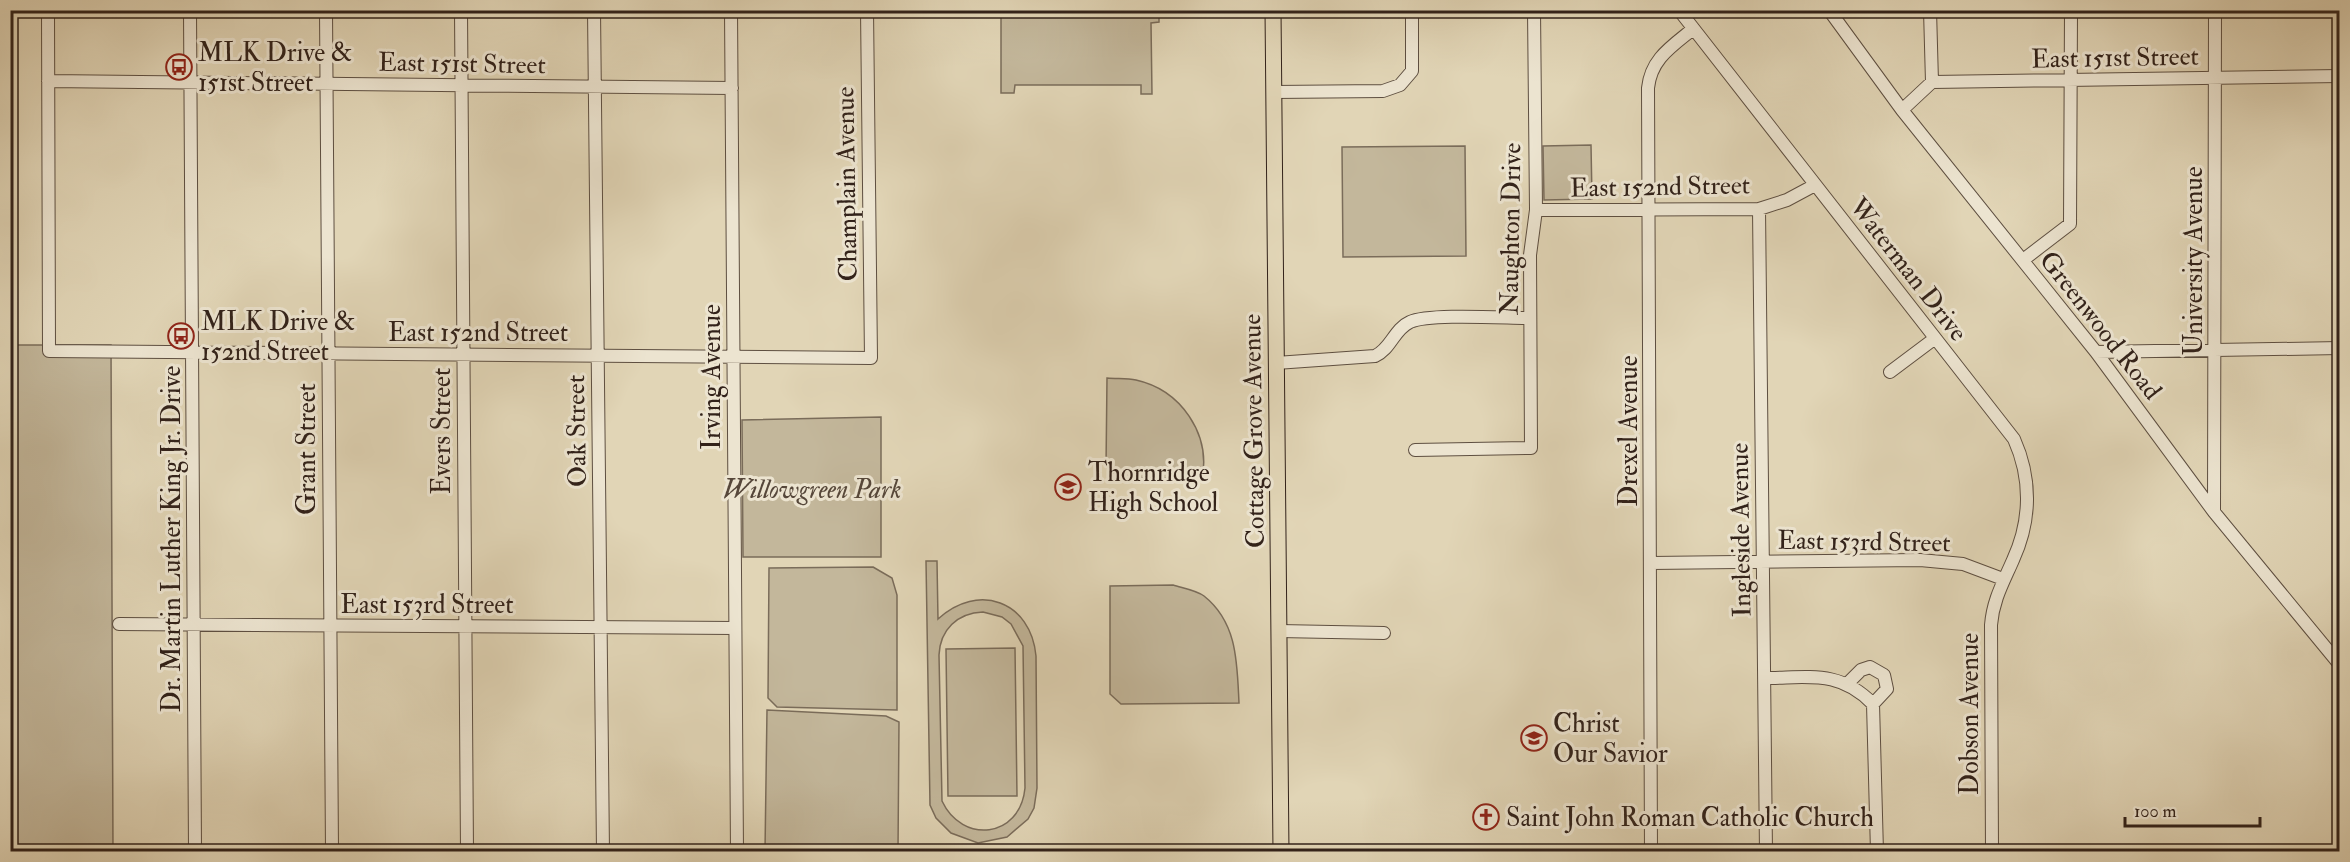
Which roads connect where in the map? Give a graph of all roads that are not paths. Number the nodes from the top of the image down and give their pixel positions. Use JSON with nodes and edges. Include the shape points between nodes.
{"nodes":[{"id":1,"x":48,"y":10,"type":"edge"},
{"id":2,"x":190,"y":10,"type":"edge"},
{"id":3,"x":326,"y":10,"type":"edge"},
{"id":4,"x":460,"y":10,"type":"edge"},
{"id":5,"x":594,"y":10,"type":"edge"},
{"id":6,"x":731,"y":10,"type":"edge"},
{"id":7,"x":867,"y":10,"type":"edge"},
{"id":8,"x":1273,"y":10,"type":"edge"},
{"id":9,"x":1412,"y":10,"type":"edge"},
{"id":10,"x":1534,"y":10,"type":"edge"},
{"id":11,"x":1678,"y":10,"type":"edge"},
{"id":12,"x":1829,"y":10,"type":"edge"},
{"id":13,"x":1930,"y":10,"type":"edge"},
{"id":14,"x":2071,"y":10,"type":"edge"},
{"id":15,"x":2215,"y":10,"type":"edge"},
{"id":16,"x":1693,"y":29,"type":"junction"},
{"id":17,"x":2340,"y":76,"type":"edge"},
{"id":18,"x":2216,"y":78,"type":"junction"},
{"id":19,"x":2071,"y":79,"type":"junction"},
{"id":20,"x":48,"y":81,"type":"junction"},
{"id":21,"x":191,"y":82,"type":"junction"},
{"id":22,"x":1932,"y":82,"type":"junction"},
{"id":23,"x":326,"y":84,"type":"junction"},
{"id":24,"x":461,"y":85,"type":"junction"},
{"id":25,"x":595,"y":87,"type":"junction"},
{"id":26,"x":732,"y":88,"type":"junction"},
{"id":27,"x":1274,"y":92,"type":"junction"},
{"id":28,"x":1902,"y":110,"type":"junction"},
{"id":29,"x":1815,"y":185,"type":"junction"},
{"id":30,"x":1649,"y":209,"type":"junction"},
{"id":31,"x":1759,"y":209,"type":"junction"},
{"id":32,"x":1536,"y":210,"type":"junction"},
{"id":33,"x":2023,"y":260,"type":"junction"},
{"id":34,"x":1530,"y":318,"type":"junction"},
{"id":35,"x":1934,"y":339,"type":"junction"},
{"id":36,"x":2340,"y":348,"type":"edge"},
{"id":37,"x":2216,"y":350,"type":"junction"},
{"id":38,"x":192,"y":352,"type":"junction"},
{"id":39,"x":2096,"y":352,"type":"junction"},
{"id":40,"x":328,"y":354,"type":"junction"},
{"id":41,"x":463,"y":354,"type":"junction"},
{"id":42,"x":598,"y":356,"type":"junction"},
{"id":43,"x":734,"y":356,"type":"junction"},
{"id":44,"x":871,"y":358,"type":"joint"},
{"id":45,"x":1276,"y":363,"type":"junction"},
{"id":46,"x":1890,"y":372,"type":"dead end"},
{"id":47,"x":1415,"y":450,"type":"dead end"},
{"id":48,"x":2214,"y":512,"type":"junction"},
{"id":49,"x":1651,"y":563,"type":"junction"},
{"id":50,"x":1763,"y":563,"type":"junction"},
{"id":51,"x":2003,"y":579,"type":"junction"},
{"id":52,"x":119,"y":624,"type":"dead end"},
{"id":53,"x":194,"y":624,"type":"junction"},
{"id":54,"x":330,"y":625,"type":"junction"},
{"id":55,"x":465,"y":626,"type":"junction"},
{"id":56,"x":601,"y":627,"type":"junction"},
{"id":57,"x":735,"y":628,"type":"junction"},
{"id":58,"x":1279,"y":631,"type":"junction"},
{"id":59,"x":1384,"y":633,"type":"dead end"},
{"id":60,"x":2340,"y":665,"type":"edge"},
{"id":61,"x":1764,"y":678,"type":"junction"},
{"id":62,"x":1848,"y":683,"type":"junction"},
{"id":63,"x":1873,"y":704,"type":"junction"},
{"id":64,"x":195,"y":852,"type":"edge"},
{"id":65,"x":332,"y":852,"type":"edge"},
{"id":66,"x":467,"y":852,"type":"edge"},
{"id":67,"x":603,"y":852,"type":"edge"},
{"id":68,"x":737,"y":852,"type":"edge"},
{"id":69,"x":1281,"y":852,"type":"edge"},
{"id":70,"x":1651,"y":852,"type":"edge"},
{"id":71,"x":1766,"y":852,"type":"edge"},
{"id":72,"x":1877,"y":852,"type":"edge"},
{"id":73,"x":1992,"y":852,"type":"edge"}],
"edges":[{"from":1,"to":20,"type":"street"},
{"from":2,"to":21,"type":"street","name":"Dr. Martin Luther King Jr. Drive"},
{"from":3,"to":23,"type":"street","name":"Grant Street"},
{"from":4,"to":24,"type":"street","name":"Evers Street"},
{"from":5,"to":25,"type":"street","name":"Oak Street"},
{"from":6,"to":26,"type":"street","name":"Irving Avenue"},
{"from":7,"to":44,"type":"street","name":"Champlain Avenue"},
{"from":8,"to":27,"type":"main road","name":"Cottage Grove Avenue"},
{"from":9,"to":27,"type":"street","via":[[1412,71],[1400,84],[1383,91]]},
{"from":10,"to":32,"type":"street","name":"Naughton Drive"},
{"from":11,"to":16,"type":"street","name":"Waterman Drive"},
{"from":12,"to":28,"type":"street","name":"Greenwood Road"},
{"from":13,"to":22,"type":"street"},
{"from":14,"to":19,"type":"street"},
{"from":15,"to":18,"type":"street","name":"University Avenue"},
{"from":16,"to":29,"type":"street","name":"Waterman Drive"},
{"from":16,"to":30,"type":"street","name":"Drexel Avenue","via":[[1661,55],[1649,76]]},
{"from":17,"to":18,"type":"street","name":"East 151st Street"},
{"from":18,"to":19,"type":"street","name":"East 151st Street"},
{"from":18,"to":37,"type":"street","name":"University Avenue"},
{"from":19,"to":22,"type":"street","name":"East 151st Street"},
{"from":19,"to":33,"type":"street","via":[[2070,224]]},
{"from":20,"to":21,"type":"street","name":"East 151st Street"},
{"from":20,"to":38,"type":"street","name":"East 152nd Street","via":[[49,351]]},
{"from":21,"to":23,"type":"street","name":"East 151st Street"},
{"from":21,"to":38,"type":"street","name":"Dr. Martin Luther King Jr. Drive"},
{"from":22,"to":28,"type":"street"},
{"from":23,"to":24,"type":"street","name":"East 151st Street"},
{"from":23,"to":40,"type":"street","name":"Grant Street"},
{"from":24,"to":25,"type":"street","name":"East 151st Street"},
{"from":24,"to":41,"type":"street","name":"Evers Street"},
{"from":25,"to":26,"type":"street","name":"East 151st Street"},
{"from":25,"to":42,"type":"street","name":"Oak Street"},
{"from":26,"to":43,"type":"street","name":"Irving Avenue"},
{"from":27,"to":45,"type":"main road","name":"Cottage Grove Avenue"},
{"from":28,"to":33,"type":"street","name":"Greenwood Road"},
{"from":29,"to":31,"type":"street","name":"East 152nd Street"},
{"from":29,"to":35,"type":"street","name":"Waterman Drive"},
{"from":30,"to":31,"type":"street","name":"East 152nd Street"},
{"from":30,"to":32,"type":"street","name":"East 152nd Street"},
{"from":30,"to":49,"type":"street","name":"Drexel Avenue"},
{"from":31,"to":50,"type":"street","name":"Ingleside Avenue"},
{"from":32,"to":34,"type":"street","name":"Naughton Drive","via":[[1530,255]]},
{"from":33,"to":39,"type":"street","name":"Greenwood Road"},
{"from":34,"to":45,"type":"street","via":[[1418,319],[1400,329],[1383,352],[1375,356]]},
{"from":34,"to":47,"type":"street","name":"Naughton Drive","via":[[1531,448]]},
{"from":35,"to":46,"type":"street"},
{"from":35,"to":51,"type":"street","name":"Waterman Drive","via":[[2014,439],[2022,455],[2027,493],[2024,534]]},
{"from":36,"to":37,"type":"street"},
{"from":37,"to":39,"type":"street"},
{"from":37,"to":48,"type":"street","name":"University Avenue"},
{"from":38,"to":40,"type":"street","name":"East 152nd Street"},
{"from":38,"to":53,"type":"street","name":"Dr. Martin Luther King Jr. Drive"},
{"from":39,"to":48,"type":"street","name":"Greenwood Road"},
{"from":40,"to":41,"type":"street","name":"East 152nd Street"},
{"from":40,"to":54,"type":"street","name":"Grant Street"},
{"from":41,"to":42,"type":"street","name":"East 152nd Street"},
{"from":41,"to":55,"type":"street","name":"Evers Street"},
{"from":42,"to":43,"type":"street","name":"East 152nd Street"},
{"from":42,"to":56,"type":"street","name":"Oak Street"},
{"from":43,"to":44,"type":"street","name":"East 152nd Street"},
{"from":43,"to":57,"type":"street","name":"Irving Avenue"},
{"from":45,"to":58,"type":"main road","name":"Cottage Grove Avenue"},
{"from":48,"to":60,"type":"street","name":"Greenwood Road"},
{"from":49,"to":50,"type":"street","name":"East 153rd Street"},
{"from":49,"to":70,"type":"street","name":"Drexel Avenue"},
{"from":50,"to":51,"type":"street","name":"East 153rd Street","via":[[1943,561]]},
{"from":50,"to":61,"type":"street","name":"Ingleside Avenue"},
{"from":51,"to":73,"type":"street","name":"Dobson Avenue","via":[[1993,606],[1990,641]]},
{"from":52,"to":53,"type":"street","name":"East 153rd Street"},
{"from":53,"to":54,"type":"street","name":"East 153rd Street"},
{"from":53,"to":64,"type":"street","name":"Dr. Martin Luther King Jr. Drive"},
{"from":54,"to":55,"type":"street","name":"East 153rd Street"},
{"from":54,"to":65,"type":"street","name":"Grant Street"},
{"from":55,"to":56,"type":"street","name":"East 153rd Street"},
{"from":55,"to":66,"type":"street","name":"Evers Street"},
{"from":56,"to":57,"type":"street","name":"East 153rd Street"},
{"from":56,"to":67,"type":"street","name":"Oak Street"},
{"from":57,"to":68,"type":"street","name":"Irving Avenue"},
{"from":58,"to":59,"type":"street"},
{"from":58,"to":69,"type":"main road","name":"Cottage Grove Avenue"},
{"from":61,"to":62,"type":"street","via":[[1828,678]]},
{"from":61,"to":71,"type":"street","name":"Ingleside Avenue"},
{"from":62,"to":63,"type":"street"},
{"from":62,"to":63,"type":"street","via":[[1860,670],[1870,667],[1884,675],[1887,689]]},
{"from":63,"to":72,"type":"street"}]}
